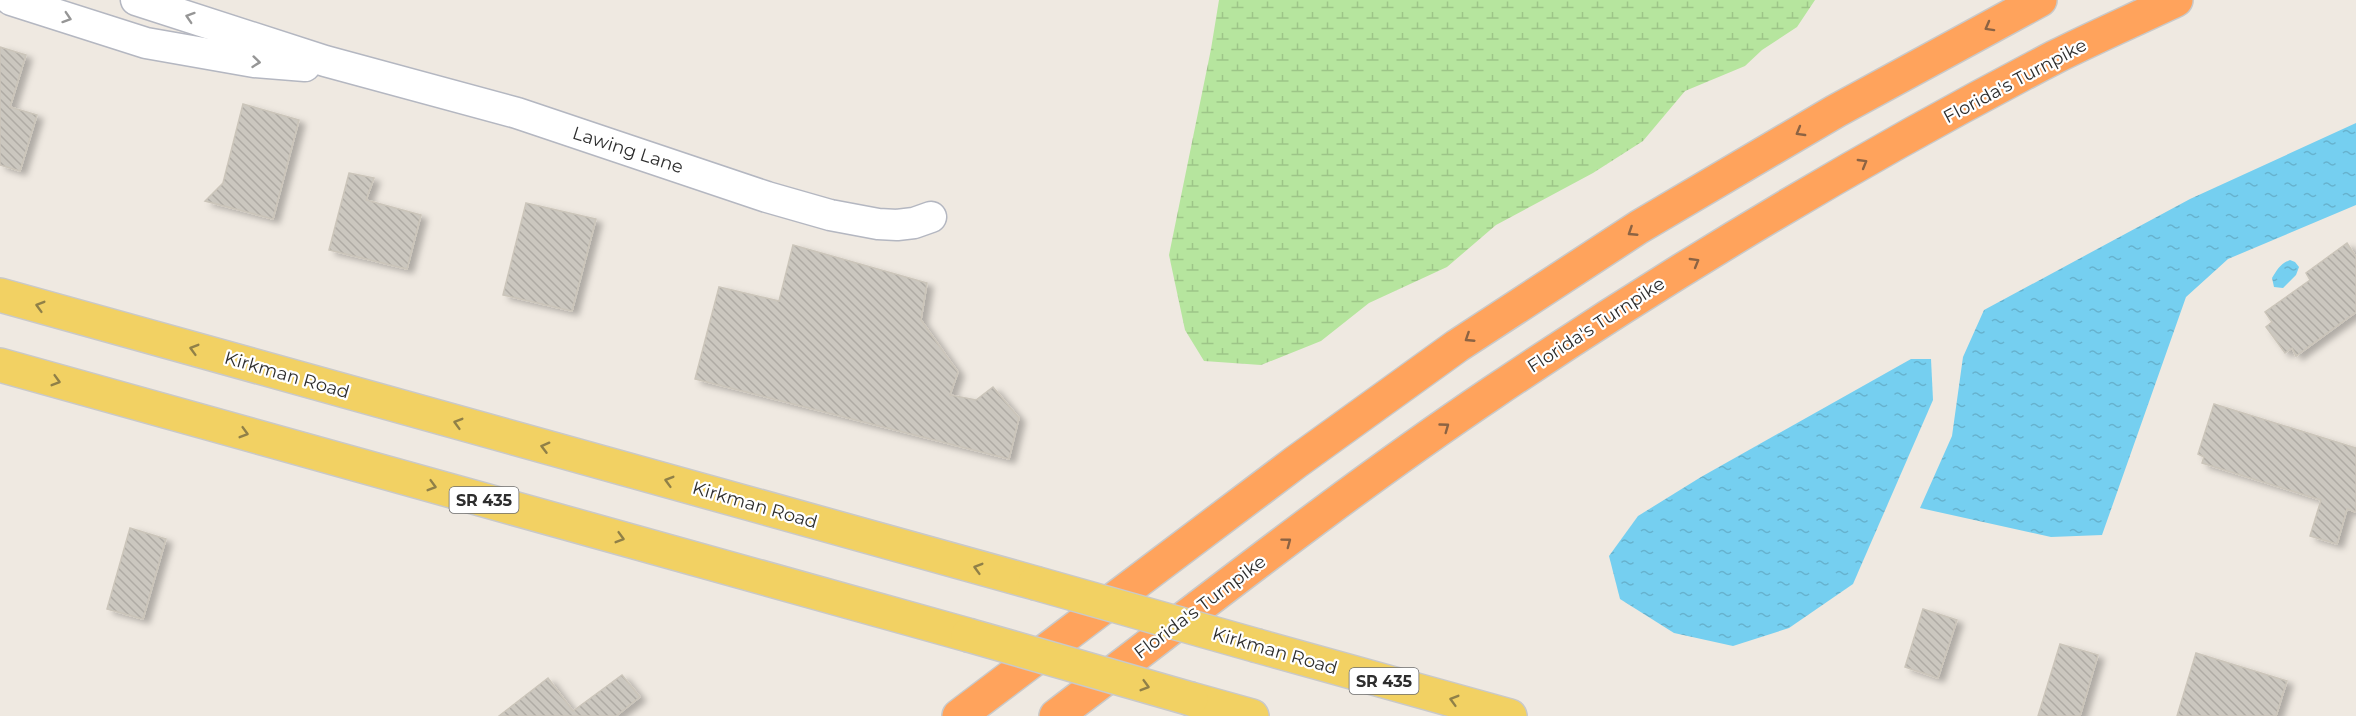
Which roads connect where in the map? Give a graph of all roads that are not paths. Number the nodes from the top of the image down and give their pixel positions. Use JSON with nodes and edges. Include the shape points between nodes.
{"nodes":[{"id":1,"x":11,"y":0,"type":"edge"},
{"id":2,"x":2040,"y":0,"type":"edge"},
{"id":3,"x":2176,"y":0,"type":"edge"},
{"id":4,"x":147,"y":3,"type":"edge"},
{"id":5,"x":146,"y":43,"type":"junction"},
{"id":6,"x":325,"y":60,"type":"junction"},
{"id":7,"x":931,"y":217,"type":"dead end"},
{"id":8,"x":0,"y":295,"type":"edge"},
{"id":9,"x":0,"y":365,"type":"edge"},
{"id":10,"x":960,"y":716,"type":"edge"},
{"id":11,"x":1056,"y":716,"type":"edge"},
{"id":12,"x":1252,"y":716,"type":"edge"},
{"id":13,"x":1510,"y":716,"type":"edge"}],
"edges":[{"from":1,"to":5,"type":"street","name":"Lawing Lane","one_way":true},
{"from":2,"to":10,"type":"highway","one_way":true,"via":[[1836,111],[1640,227],[1457,346],[1296,462]]},
{"from":11,"to":3,"type":"highway","name":"Florida's Turnpike","one_way":true,"via":[[1330,509],[1490,395],[1670,276],[2046,62]]},
{"from":4,"to":5,"type":"street"},
{"from":6,"to":4,"type":"street","name":"Lawing Lane","one_way":true},
{"from":5,"to":6,"type":"street","name":"Lawing Lane","one_way":true,"via":[[254,62],[306,66]]},
{"from":6,"to":7,"type":"street","name":"Lawing Lane","via":[[517,113],[830,215],[897,225]]},
{"from":13,"to":8,"type":"main road","name":"Kirkman Road","number":"SR 435","one_way":true,"bridge":true},
{"from":9,"to":12,"type":"main road","number":"SR 435","one_way":true,"bridge":true}]}
